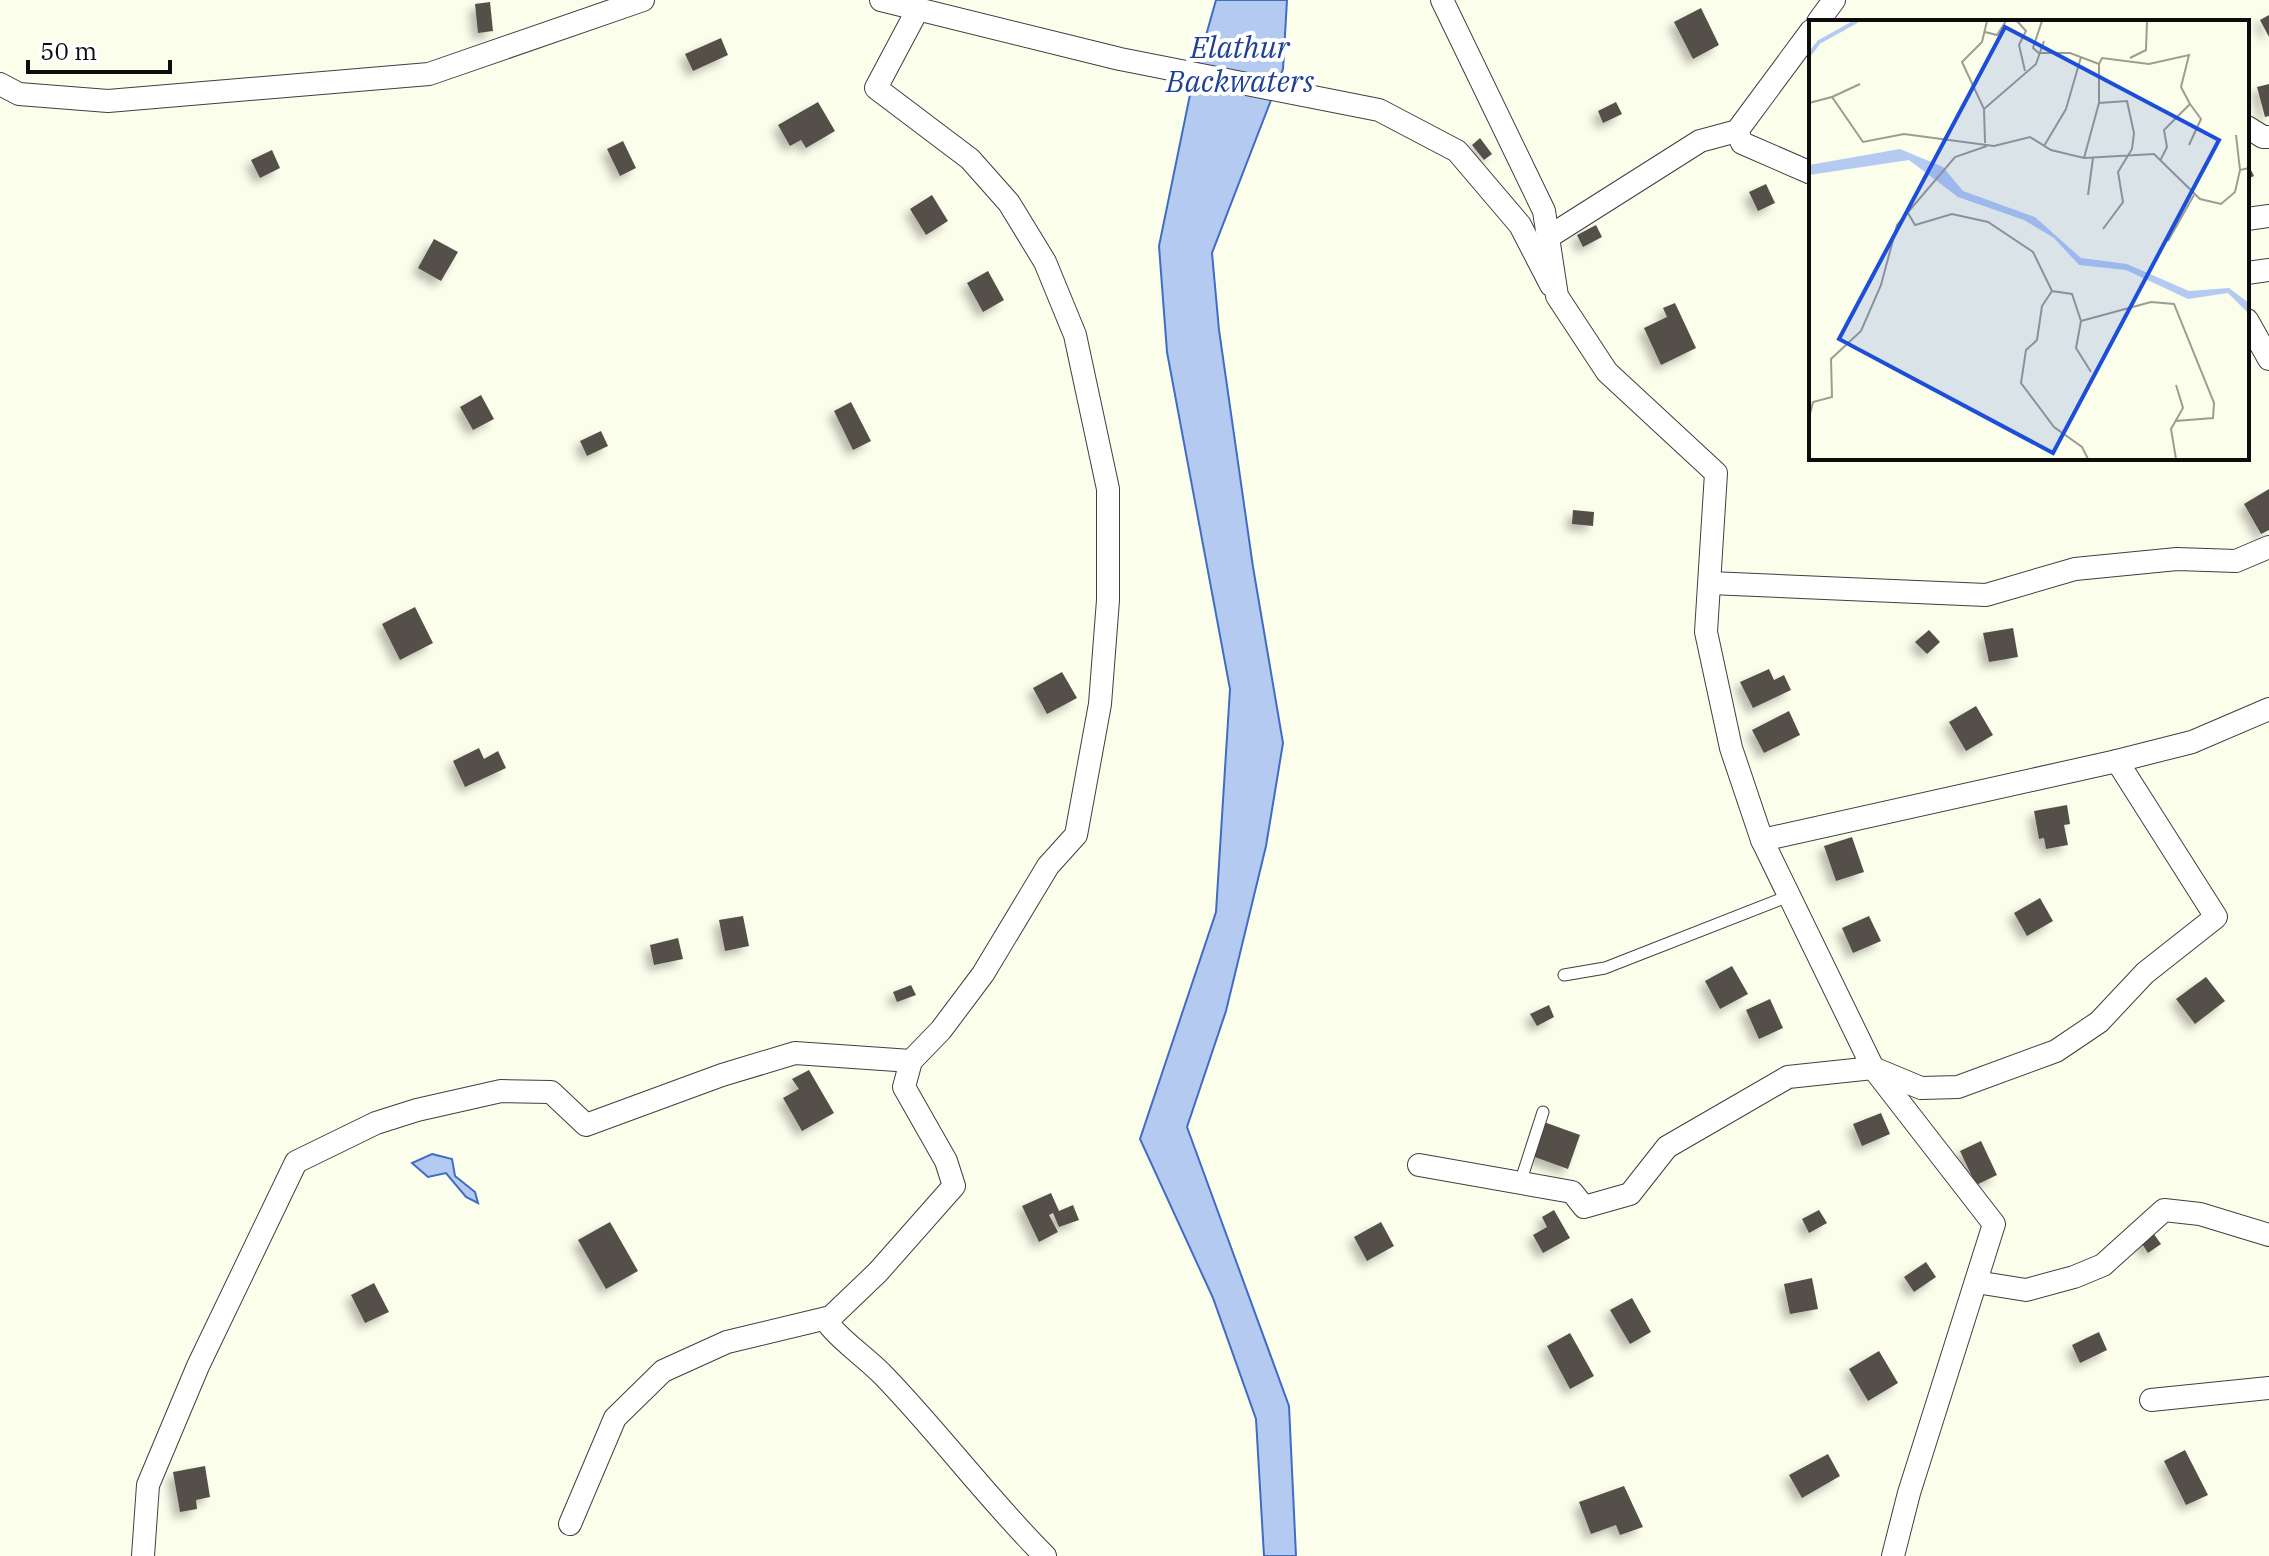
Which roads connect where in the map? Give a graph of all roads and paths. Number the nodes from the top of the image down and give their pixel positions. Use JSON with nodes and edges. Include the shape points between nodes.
{"nodes":[{"id":1,"x":643,"y":0,"type":"edge"},
{"id":2,"x":881,"y":0,"type":"edge"},
{"id":3,"x":1442,"y":0,"type":"edge"},
{"id":4,"x":1834,"y":0,"type":"edge"},
{"id":5,"x":918,"y":9,"type":"junction"},
{"id":6,"x":1819,"y":20,"type":"edge"},
{"id":7,"x":1809,"y":34,"type":"edge"},
{"id":8,"x":0,"y":84,"type":"edge"},
{"id":9,"x":2249,"y":128,"type":"edge"},
{"id":10,"x":1739,"y":137,"type":"junction"},
{"id":11,"x":2269,"y":137,"type":"edge"},
{"id":12,"x":1809,"y":172,"type":"edge"},
{"id":13,"x":2269,"y":216,"type":"edge"},
{"id":14,"x":2249,"y":219,"type":"edge"},
{"id":15,"x":1550,"y":236,"type":"junction"},
{"id":16,"x":2269,"y":270,"type":"edge"},
{"id":17,"x":2249,"y":273,"type":"edge"},
{"id":18,"x":1557,"y":296,"type":"junction"},
{"id":19,"x":2249,"y":324,"type":"edge"},
{"id":20,"x":2269,"y":359,"type":"edge"},
{"id":21,"x":2269,"y":547,"type":"edge"},
{"id":22,"x":1710,"y":583,"type":"junction"},
{"id":23,"x":2269,"y":709,"type":"edge"},
{"id":24,"x":2117,"y":761,"type":"junction"},
{"id":25,"x":1762,"y":840,"type":"junction"},
{"id":26,"x":1789,"y":896,"type":"junction"},
{"id":27,"x":1564,"y":975,"type":"dead end"},
{"id":28,"x":911,"y":1061,"type":"junction"},
{"id":29,"x":1873,"y":1068,"type":"junction"},
{"id":30,"x":1543,"y":1112,"type":"dead end"},
{"id":31,"x":1419,"y":1165,"type":"dead end"},
{"id":32,"x":1520,"y":1183,"type":"junction"},
{"id":33,"x":2269,"y":1235,"type":"edge"},
{"id":34,"x":1976,"y":1282,"type":"junction"},
{"id":35,"x":831,"y":1317,"type":"junction"},
{"id":36,"x":2269,"y":1388,"type":"edge"},
{"id":37,"x":2151,"y":1400,"type":"dead end"},
{"id":38,"x":570,"y":1524,"type":"dead end"},
{"id":39,"x":143,"y":1556,"type":"edge"},
{"id":40,"x":1045,"y":1556,"type":"edge"},
{"id":41,"x":1893,"y":1556,"type":"edge"}],
"edges":[{"from":1,"to":8,"type":"street","via":[[429,74],[108,101],[19,94]]},
{"from":2,"to":5,"type":"street"},
{"from":3,"to":15,"type":"street","via":[[1544,211]]},
{"from":4,"to":6,"type":"street"},
{"from":5,"to":18,"type":"street","via":[[1120,59],[1379,110],[1457,151],[1520,225]]},
{"from":5,"to":28,"type":"street","via":[[876,88],[970,159],[1009,203],[1045,262],[1075,335],[1108,489],[1108,600],[1100,704],[1076,835],[1048,866],[983,974]]},
{"from":7,"to":10,"type":"street"},
{"from":9,"to":11,"type":"street"},
{"from":10,"to":12,"type":"street"},
{"from":10,"to":15,"type":"street","via":[[1700,141]]},
{"from":13,"to":14,"type":"street"},
{"from":15,"to":18,"type":"street"},
{"from":16,"to":17,"type":"street"},
{"from":18,"to":22,"type":"street","via":[[1607,372],[1716,473]]},
{"from":19,"to":20,"type":"street"},
{"from":21,"to":22,"type":"street","via":[[2236,561],[2177,559],[2075,569],[1986,595]]},
{"from":22,"to":25,"type":"street","via":[[1706,632],[1731,748]]},
{"from":23,"to":24,"type":"street","via":[[2192,742]]},
{"from":24,"to":25,"type":"street"},
{"from":24,"to":29,"type":"street","via":[[2216,917],[2145,973],[2099,1022],[2056,1051],[1958,1087],[1921,1088]]},
{"from":25,"to":26,"type":"street"},
{"from":26,"to":27,"type":"lane","via":[[1605,968]]},
{"from":26,"to":29,"type":"street"},
{"from":28,"to":35,"type":"street","via":[[904,1087],[946,1161],[954,1186]]},
{"from":28,"to":39,"type":"street","via":[[795,1053],[586,1125],[551,1092],[501,1091],[376,1123],[296,1162],[198,1366],[148,1485]]},
{"from":29,"to":32,"type":"street","via":[[1788,1077],[1667,1147],[1630,1194],[1584,1207],[1572,1192]]},
{"from":29,"to":34,"type":"street","via":[[1994,1224]]},
{"from":30,"to":32,"type":"lane"},
{"from":31,"to":32,"type":"street"},
{"from":33,"to":34,"type":"street","via":[[2200,1214],[2164,1210],[2103,1265],[2074,1277],[2026,1290]]},
{"from":34,"to":41,"type":"street"},
{"from":35,"to":38,"type":"street","via":[[727,1342],[663,1371],[615,1418]]},
{"from":35,"to":40,"type":"street","via":[[830,1326],[838,1336],[883,1375]]},
{"from":36,"to":37,"type":"street"}]}
